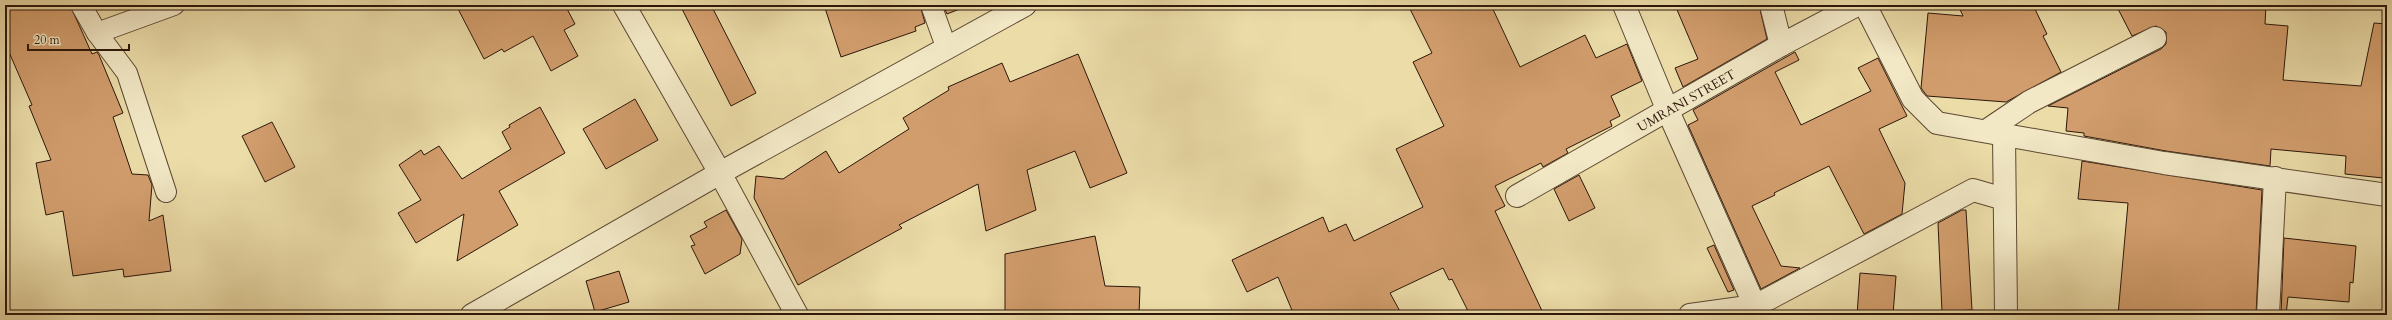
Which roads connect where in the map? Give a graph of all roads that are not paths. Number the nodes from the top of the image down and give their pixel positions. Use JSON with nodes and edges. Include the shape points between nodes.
{"nodes":[{"id":1,"x":81,"y":5,"type":"edge"},
{"id":2,"x":174,"y":5,"type":"edge"},
{"id":3,"x":624,"y":5,"type":"edge"},
{"id":4,"x":931,"y":5,"type":"edge"},
{"id":5,"x":1025,"y":5,"type":"edge"},
{"id":6,"x":1624,"y":5,"type":"edge"},
{"id":7,"x":1771,"y":5,"type":"edge"},
{"id":8,"x":1857,"y":5,"type":"edge"},
{"id":9,"x":1865,"y":5,"type":"edge"},
{"id":10,"x":97,"y":33,"type":"junction"},
{"id":11,"x":2156,"y":38,"type":"dead end"},
{"id":12,"x":1781,"y":45,"type":"junction"},
{"id":13,"x":948,"y":50,"type":"junction"},
{"id":14,"x":1668,"y":111,"type":"junction"},
{"id":15,"x":1995,"y":132,"type":"junction"},
{"id":16,"x":720,"y":173,"type":"junction"},
{"id":17,"x":2275,"y":178,"type":"junction"},
{"id":18,"x":166,"y":192,"type":"dead end"},
{"id":19,"x":2387,"y":195,"type":"edge"},
{"id":20,"x":1516,"y":196,"type":"dead end"},
{"id":21,"x":2004,"y":199,"type":"junction"},
{"id":22,"x":1755,"y":306,"type":"junction"},
{"id":23,"x":472,"y":315,"type":"edge"},
{"id":24,"x":797,"y":315,"type":"edge"},
{"id":25,"x":1690,"y":315,"type":"edge"},
{"id":26,"x":2006,"y":315,"type":"edge"},
{"id":27,"x":2268,"y":315,"type":"edge"}],
"edges":[{"from":1,"to":10,"type":"lane"},
{"from":2,"to":10,"type":"lane"},
{"from":3,"to":16,"type":"street"},
{"from":4,"to":13,"type":"lane"},
{"from":5,"to":13,"type":"street"},
{"from":6,"to":14,"type":"street"},
{"from":7,"to":12,"type":"street"},
{"from":8,"to":12,"type":"street","name":"UMRANI STREET"},
{"from":9,"to":15,"type":"street","via":[[1913,99],[1937,123]]},
{"from":10,"to":18,"type":"lane","via":[[127,73]]},
{"from":11,"to":15,"type":"street","via":[[2028,102]]},
{"from":12,"to":14,"type":"street","name":"UMRANI STREET"},
{"from":13,"to":16,"type":"street"},
{"from":14,"to":20,"type":"street","name":"UMRANI STREET"},
{"from":14,"to":22,"type":"street"},
{"from":15,"to":17,"type":"street","via":[[2164,163]]},
{"from":15,"to":21,"type":"street"},
{"from":16,"to":23,"type":"street"},
{"from":16,"to":24,"type":"street"},
{"from":17,"to":19,"type":"street"},
{"from":17,"to":27,"type":"street"},
{"from":21,"to":22,"type":"street","via":[[1973,190]]},
{"from":21,"to":26,"type":"street"},
{"from":22,"to":25,"type":"street"}]}
